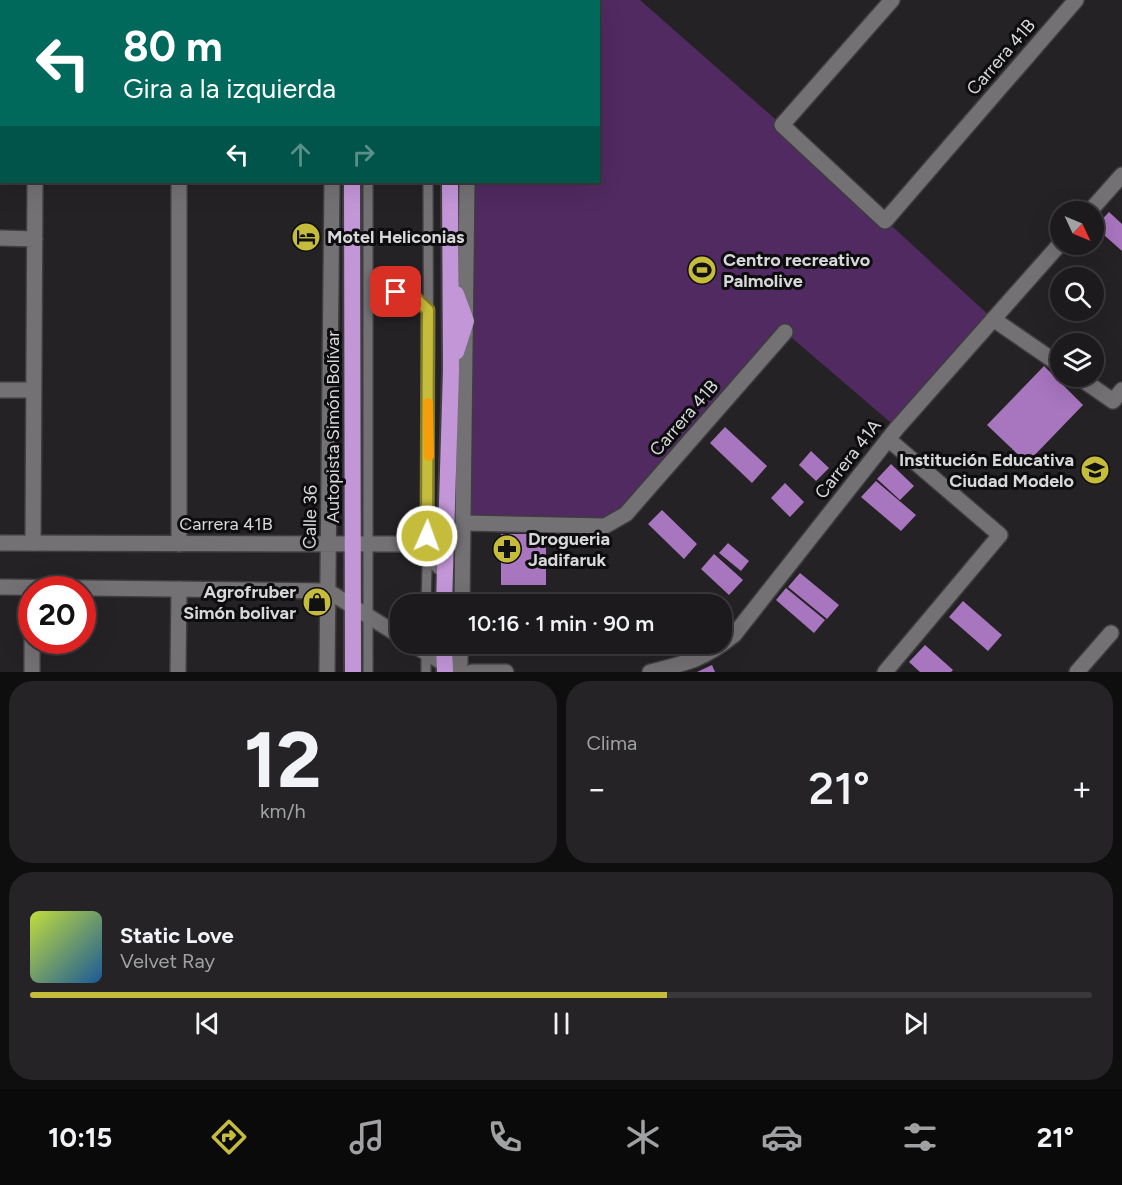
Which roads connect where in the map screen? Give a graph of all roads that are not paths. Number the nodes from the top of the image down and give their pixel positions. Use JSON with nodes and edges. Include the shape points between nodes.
{"nodes":[{"id":1,"x":892,"y":0,"type":"edge"},
{"id":2,"x":1076,"y":0,"type":"edge"},
{"id":3,"x":1122,"y":175,"type":"edge"},
{"id":4,"x":35,"y":183,"type":"edge"},
{"id":5,"x":180,"y":183,"type":"edge"},
{"id":6,"x":332,"y":183,"type":"edge"},
{"id":7,"x":352,"y":183,"type":"edge"},
{"id":8,"x":368,"y":183,"type":"edge"},
{"id":9,"x":428,"y":183,"type":"edge"},
{"id":10,"x":450,"y":183,"type":"edge"},
{"id":11,"x":467,"y":183,"type":"edge"},
{"id":12,"x":1099,"y":201,"type":"edge"},
{"id":13,"x":0,"y":238,"type":"edge"},
{"id":14,"x":35,"y":238,"type":"junction"},
{"id":15,"x":1050,"y":254,"type":"edge"},
{"id":16,"x":452,"y":280,"type":"junction"},
{"id":17,"x":428,"y":310,"type":"junction"},
{"id":18,"x":368,"y":312,"type":"junction"},
{"id":19,"x":993,"y":319,"type":"junction"},
{"id":20,"x":465,"y":321,"type":"junction"},
{"id":21,"x":785,"y":332,"type":"dead end"},
{"id":22,"x":1050,"y":358,"type":"edge"},
{"id":23,"x":451,"y":370,"type":"junction"},
{"id":24,"x":1099,"y":387,"type":"edge"},
{"id":25,"x":0,"y":390,"type":"edge"},
{"id":26,"x":34,"y":390,"type":"junction"},
{"id":27,"x":1117,"y":396,"type":"edge"},
{"id":28,"x":888,"y":439,"type":"junction"},
{"id":29,"x":464,"y":523,"type":"junction"},
{"id":30,"x":0,"y":543,"type":"edge"},
{"id":31,"x":33,"y":543,"type":"junction"},
{"id":32,"x":329,"y":543,"type":"junction"},
{"id":33,"x":360,"y":543,"type":"junction"},
{"id":34,"x":178,"y":544,"type":"junction"},
{"id":35,"x":426,"y":554,"type":"junction"},
{"id":36,"x":443,"y":570,"type":"junction"},
{"id":37,"x":0,"y":587,"type":"edge"},
{"id":38,"x":18,"y":588,"type":"edge"},
{"id":39,"x":96,"y":588,"type":"edge"},
{"id":40,"x":178,"y":589,"type":"junction"},
{"id":41,"x":328,"y":591,"type":"junction"},
{"id":42,"x":426,"y":594,"type":"edge"},
{"id":43,"x":444,"y":594,"type":"edge"},
{"id":44,"x":462,"y":594,"type":"edge"},
{"id":45,"x":353,"y":607,"type":"junction"},
{"id":46,"x":368,"y":616,"type":"junction"},
{"id":47,"x":390,"y":630,"type":"edge"},
{"id":48,"x":1112,"y":633,"type":"dead end"},
{"id":49,"x":32,"y":654,"type":"edge"},
{"id":50,"x":426,"y":654,"type":"edge"},
{"id":51,"x":433,"y":654,"type":"edge"},
{"id":52,"x":447,"y":654,"type":"edge"},
{"id":53,"x":457,"y":654,"type":"edge"},
{"id":54,"x":452,"y":670,"type":"edge"},
{"id":55,"x":32,"y":672,"type":"edge"},
{"id":56,"x":178,"y":672,"type":"edge"},
{"id":57,"x":327,"y":672,"type":"edge"},
{"id":58,"x":353,"y":672,"type":"edge"},
{"id":59,"x":368,"y":672,"type":"edge"},
{"id":60,"x":426,"y":672,"type":"edge"},
{"id":61,"x":472,"y":672,"type":"edge"},
{"id":62,"x":506,"y":672,"type":"edge"},
{"id":63,"x":650,"y":672,"type":"edge"},
{"id":64,"x":885,"y":672,"type":"edge"},
{"id":65,"x":1077,"y":672,"type":"edge"}],
"edges":[{"from":1,"to":2,"type":"street","name":"Carrera 41B","via":[[782,124],[885,221]]},
{"from":3,"to":12,"type":"street"},
{"from":4,"to":14,"type":"street"},
{"from":5,"to":34,"type":"street"},
{"from":6,"to":32,"type":"street","name":"Calle 36"},
{"from":7,"to":33,"type":"highway","name":"Autopista Simón Bolívar"},
{"from":8,"to":18,"type":"lane"},
{"from":9,"to":17,"type":"lane"},
{"from":10,"to":16,"type":"highway"},
{"from":11,"to":20,"type":"street"},
{"from":13,"to":14,"type":"street"},
{"from":14,"to":26,"type":"street"},
{"from":15,"to":19,"type":"street","name":"Carrera 41A"},
{"from":16,"to":20,"type":"highway"},
{"from":16,"to":23,"type":"highway"},
{"from":17,"to":18,"type":"lane","via":[[413,296],[396,292],[381,297]]},
{"from":17,"to":35,"type":"lane"},
{"from":18,"to":33,"type":"lane"},
{"from":19,"to":22,"type":"street"},
{"from":19,"to":28,"type":"street","name":"Carrera 41A"},
{"from":20,"to":23,"type":"highway"},
{"from":20,"to":29,"type":"street"},
{"from":21,"to":29,"type":"street","name":"Carrera 41B","via":[[626,514],[605,526]]},
{"from":23,"to":36,"type":"highway"},
{"from":24,"to":27,"type":"street"},
{"from":25,"to":26,"type":"street"},
{"from":26,"to":31,"type":"street"},
{"from":28,"to":63,"type":"street","name":"Carrera 41A","via":[[734,635],[691,661]]},
{"from":28,"to":64,"type":"street","via":[[1000,535]]},
{"from":29,"to":44,"type":"street"},
{"from":30,"to":31,"type":"street","name":"Carrera 41B"},
{"from":31,"to":34,"type":"street","name":"Carrera 41B"},
{"from":32,"to":33,"type":"street","name":"Carrera 41B"},
{"from":32,"to":34,"type":"street","name":"Carrera 41B"},
{"from":32,"to":41,"type":"street","name":"Calle 36"},
{"from":33,"to":35,"type":"street","name":"Carrera 41B","via":[[404,544]]},
{"from":33,"to":45,"type":"highway","name":"Autopista Simón Bolívar"},
{"from":33,"to":46,"type":"lane"},
{"from":35,"to":36,"type":"street","name":"Carrera 41B"},
{"from":35,"to":42,"type":"lane"},
{"from":36,"to":43,"type":"highway"},
{"from":37,"to":38,"type":"street"},
{"from":39,"to":40,"type":"street"},
{"from":40,"to":41,"type":"street"},
{"from":40,"to":56,"type":"street"},
{"from":41,"to":45,"type":"street"},
{"from":41,"to":57,"type":"street","name":"Calle 36"},
{"from":45,"to":46,"type":"street"},
{"from":45,"to":58,"type":"highway","name":"Autopista Simón Bolívar"},
{"from":46,"to":47,"type":"street"},
{"from":46,"to":59,"type":"lane"},
{"from":48,"to":65,"type":"street"},
{"from":49,"to":55,"type":"street"},
{"from":50,"to":60,"type":"lane"},
{"from":51,"to":54,"type":"street"},
{"from":52,"to":54,"type":"highway"},
{"from":53,"to":54,"type":"street"},
{"from":61,"to":62,"type":"street"}]}
